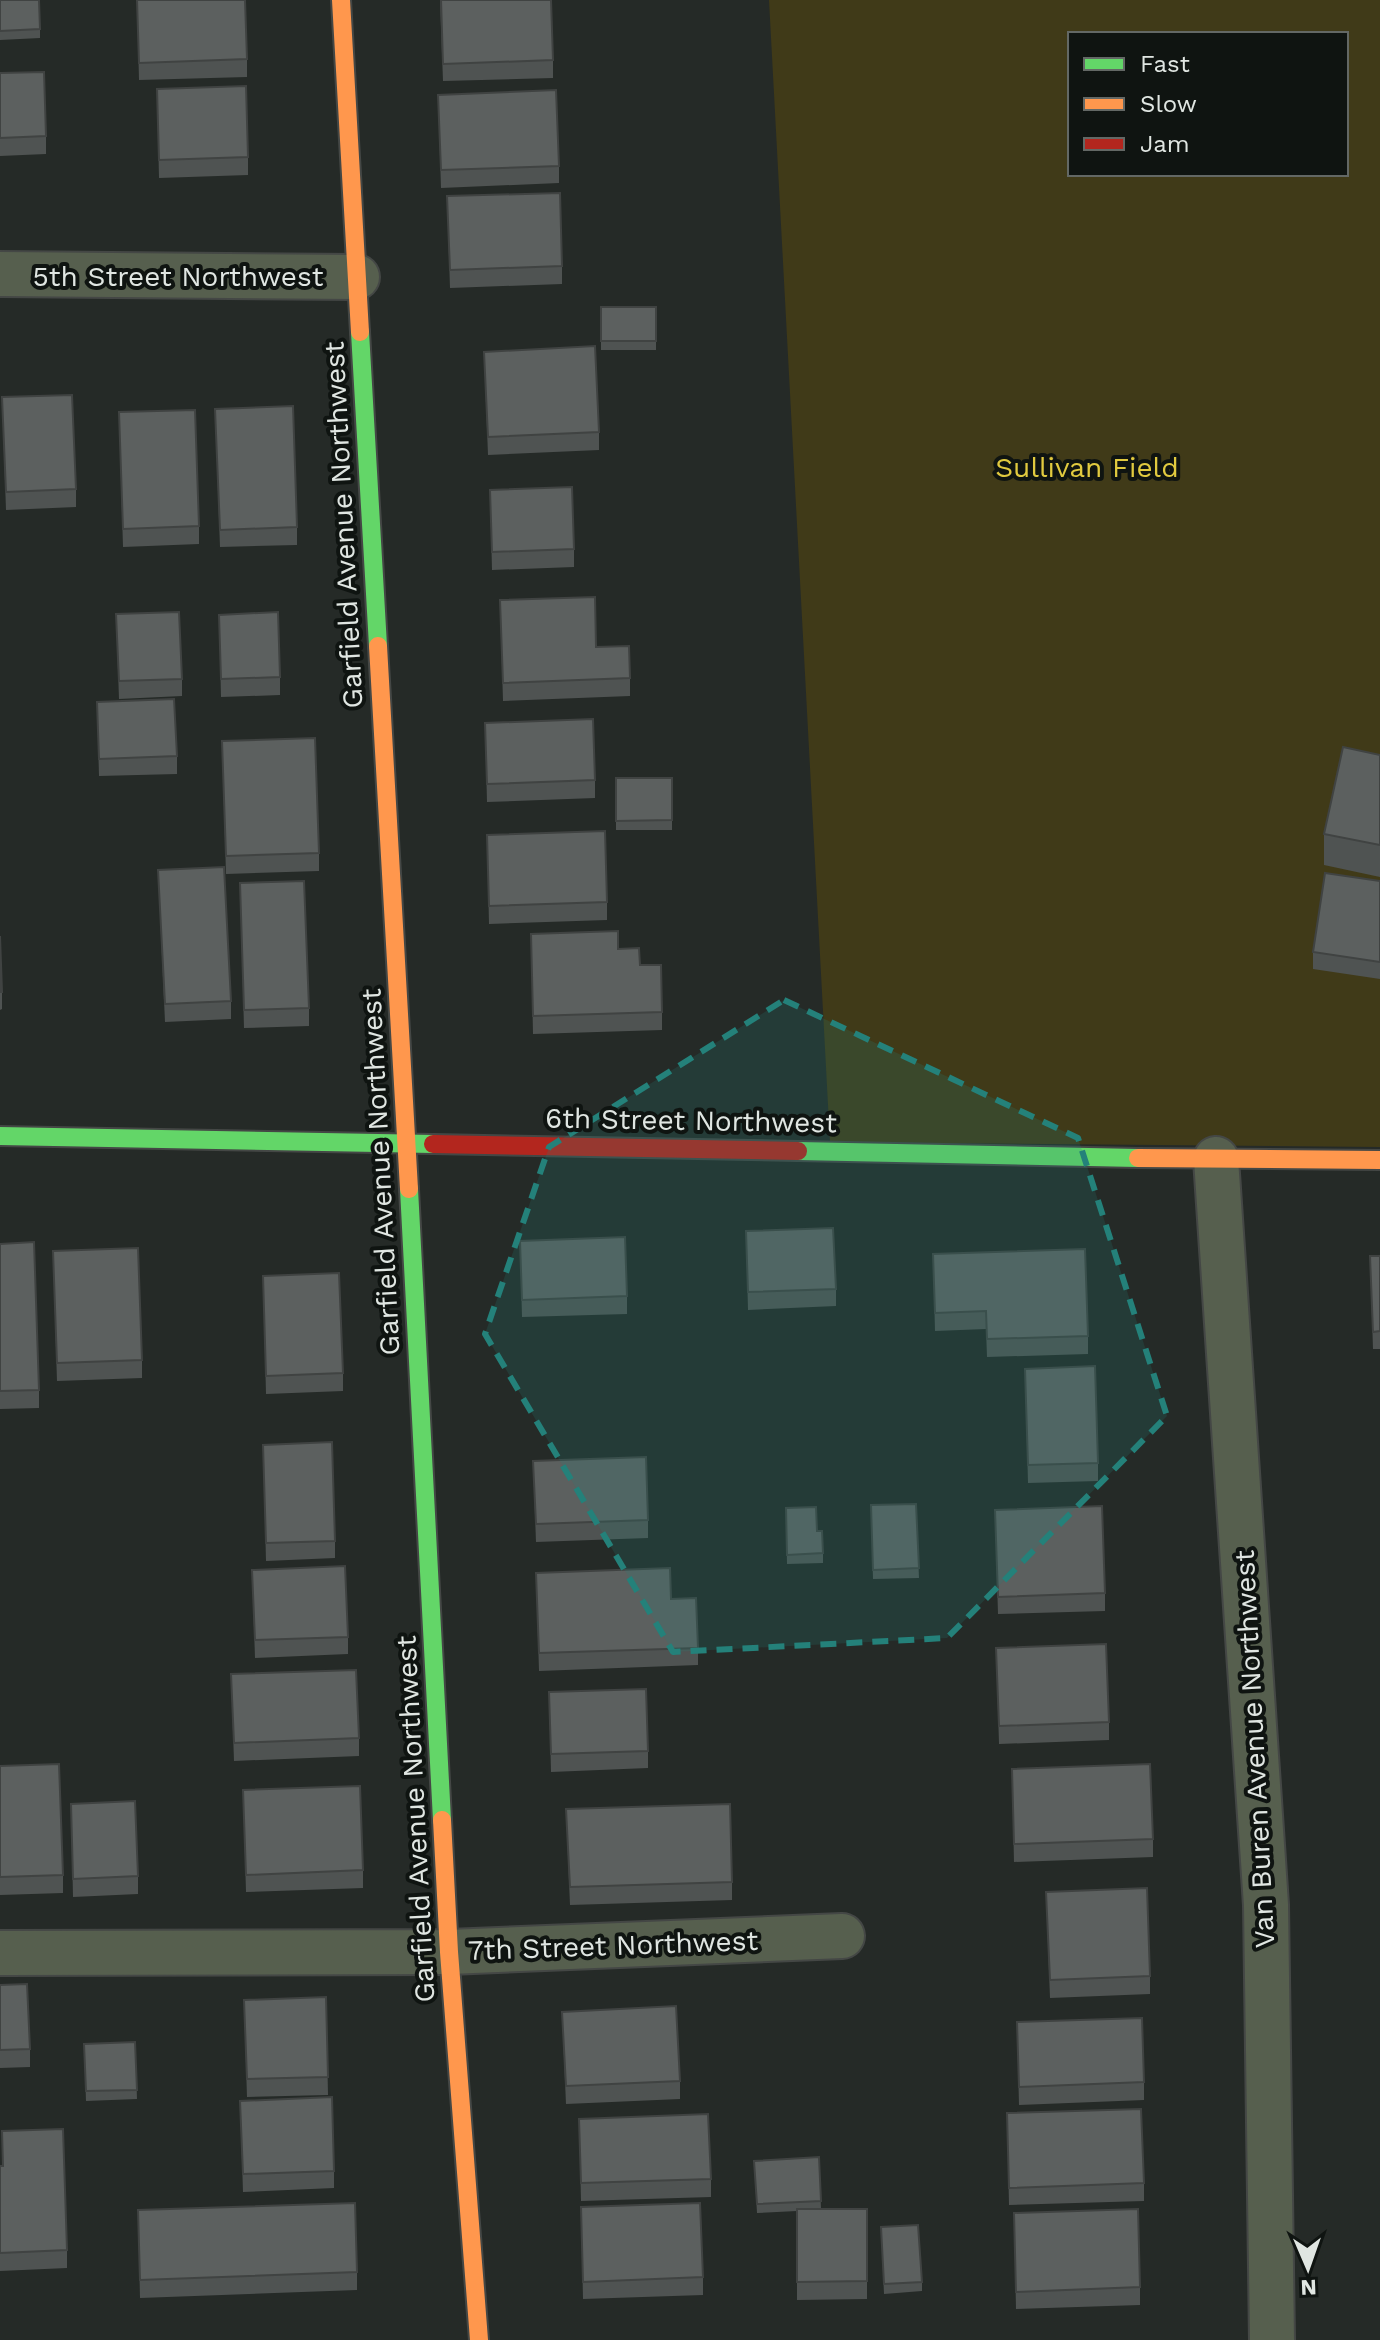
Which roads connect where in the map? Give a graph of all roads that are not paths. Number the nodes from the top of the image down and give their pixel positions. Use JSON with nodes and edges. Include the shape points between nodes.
{"nodes":[{"id":1,"x":341,"y":0,"type":"edge"},
{"id":2,"x":0,"y":274,"type":"edge"},
{"id":3,"x":357,"y":277,"type":"junction"},
{"id":4,"x":0,"y":1136,"type":"edge"},
{"id":5,"x":407,"y":1142,"type":"junction"},
{"id":6,"x":1216,"y":1159,"type":"junction"},
{"id":7,"x":1380,"y":1160,"type":"edge"},
{"id":8,"x":842,"y":1936,"type":"dead end"},
{"id":9,"x":449,"y":1952,"type":"junction"},
{"id":10,"x":0,"y":1953,"type":"edge"},
{"id":11,"x":479,"y":2340,"type":"edge"},
{"id":12,"x":1272,"y":2340,"type":"edge"}],
"edges":[{"from":1,"to":3,"type":"street","name":"Garfield Avenue Northwest"},
{"from":2,"to":3,"type":"street","name":"5th Street Northwest"},
{"from":3,"to":5,"type":"street","name":"Garfield Avenue Northwest"},
{"from":4,"to":5,"type":"street","name":"6th Street Northwest"},
{"from":5,"to":6,"type":"street","name":"6th Street Northwest"},
{"from":5,"to":9,"type":"street","name":"Garfield Avenue Northwest"},
{"from":6,"to":7,"type":"street","name":"6th Street Northwest"},
{"from":6,"to":12,"type":"street","name":"Van Buren Avenue Northwest","via":[[1266,1905]]},
{"from":8,"to":9,"type":"street","name":"7th Street Northwest"},
{"from":9,"to":10,"type":"street","name":"7th Street Northwest"},
{"from":9,"to":11,"type":"street","name":"Garfield Avenue Northwest"}]}
